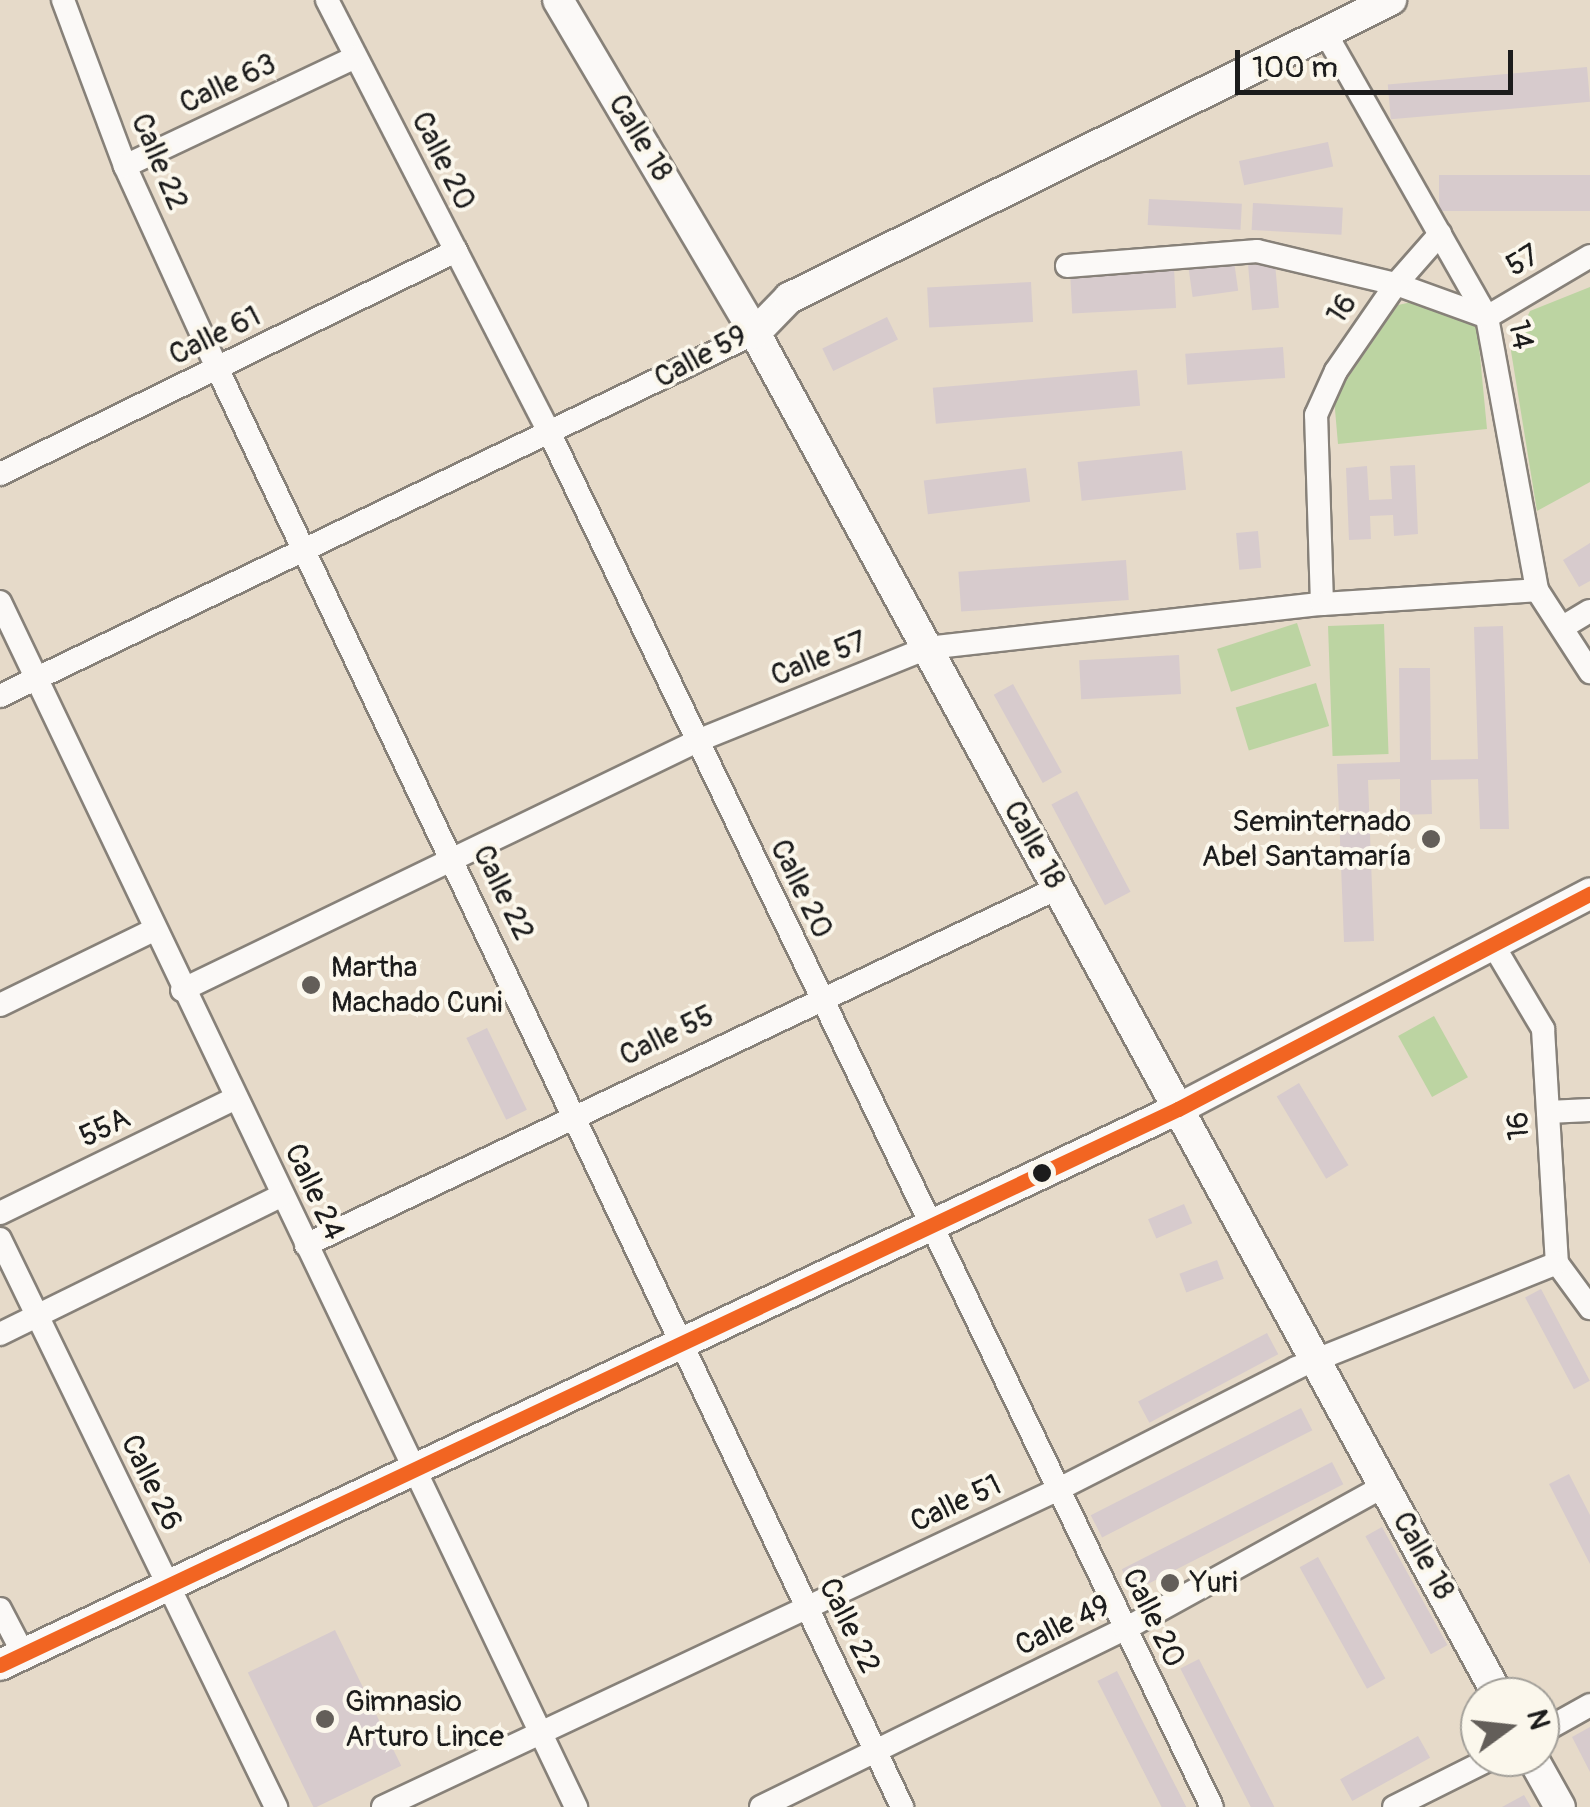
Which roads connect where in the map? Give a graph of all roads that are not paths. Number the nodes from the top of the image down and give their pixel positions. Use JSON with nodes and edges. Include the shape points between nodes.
{"nodes":[{"id":1,"x":327,"y":0,"type":"edge"},
{"id":2,"x":558,"y":0,"type":"edge"},
{"id":3,"x":1391,"y":0,"type":"edge"},
{"id":4,"x":70,"y":3,"type":"edge"},
{"id":5,"x":1326,"y":34,"type":"junction"},
{"id":6,"x":356,"y":56,"type":"junction"},
{"id":7,"x":125,"y":166,"type":"junction"},
{"id":8,"x":1440,"y":234,"type":"junction"},
{"id":9,"x":456,"y":252,"type":"junction"},
{"id":10,"x":1590,"y":256,"type":"edge"},
{"id":11,"x":1068,"y":266,"type":"dead end"},
{"id":12,"x":1396,"y":284,"type":"junction"},
{"id":13,"x":1487,"y":317,"type":"junction"},
{"id":14,"x":754,"y":333,"type":"junction"},
{"id":15,"x":217,"y":368,"type":"junction"},
{"id":16,"x":549,"y":432,"type":"junction"},
{"id":17,"x":0,"y":474,"type":"edge"},
{"id":18,"x":305,"y":550,"type":"junction"},
{"id":19,"x":1537,"y":590,"type":"junction"},
{"id":20,"x":0,"y":602,"type":"edge"},
{"id":21,"x":1322,"y":604,"type":"junction"},
{"id":22,"x":1590,"y":611,"type":"edge"},
{"id":23,"x":1564,"y":627,"type":"junction"},
{"id":24,"x":926,"y":648,"type":"junction"},
{"id":25,"x":1590,"y":672,"type":"edge"},
{"id":26,"x":36,"y":679,"type":"junction"},
{"id":27,"x":0,"y":696,"type":"edge"},
{"id":28,"x":697,"y":741,"type":"junction"},
{"id":29,"x":454,"y":860,"type":"junction"},
{"id":30,"x":1058,"y":888,"type":"junction"},
{"id":31,"x":1590,"y":894,"type":"edge"},
{"id":32,"x":152,"y":931,"type":"junction"},
{"id":33,"x":1492,"y":944,"type":"junction"},
{"id":34,"x":182,"y":990,"type":"junction"},
{"id":35,"x":819,"y":997,"type":"junction"},
{"id":36,"x":0,"y":1006,"type":"edge"},
{"id":37,"x":236,"y":1098,"type":"junction"},
{"id":38,"x":1178,"y":1109,"type":"junction"},
{"id":39,"x":1590,"y":1110,"type":"edge"},
{"id":40,"x":1548,"y":1112,"type":"junction"},
{"id":41,"x":575,"y":1114,"type":"junction"},
{"id":42,"x":283,"y":1194,"type":"junction"},
{"id":43,"x":0,"y":1213,"type":"edge"},
{"id":44,"x":930,"y":1228,"type":"junction"},
{"id":45,"x":0,"y":1239,"type":"edge"},
{"id":46,"x":306,"y":1245,"type":"junction"},
{"id":47,"x":1557,"y":1262,"type":"junction"},
{"id":48,"x":1590,"y":1308,"type":"edge"},
{"id":49,"x":37,"y":1315,"type":"junction"},
{"id":50,"x":0,"y":1334,"type":"edge"},
{"id":51,"x":679,"y":1340,"type":"junction"},
{"id":52,"x":1318,"y":1363,"type":"junction"},
{"id":53,"x":410,"y":1467,"type":"junction"},
{"id":54,"x":1384,"y":1486,"type":"junction"},
{"id":55,"x":1057,"y":1490,"type":"junction"},
{"id":56,"x":166,"y":1583,"type":"junction"},
{"id":57,"x":807,"y":1608,"type":"junction"},
{"id":58,"x":0,"y":1609,"type":"edge"},
{"id":59,"x":1125,"y":1629,"type":"junction"},
{"id":60,"x":11,"y":1659,"type":"edge"},
{"id":61,"x":1489,"y":1677,"type":"edge"},
{"id":62,"x":1590,"y":1705,"type":"edge"},
{"id":63,"x":1560,"y":1722,"type":"edge"},
{"id":64,"x":540,"y":1733,"type":"junction"},
{"id":65,"x":876,"y":1751,"type":"junction"},
{"id":66,"x":1460,"y":1774,"type":"edge"},
{"id":67,"x":1543,"y":1777,"type":"edge"},
{"id":68,"x":276,"y":1807,"type":"edge"},
{"id":69,"x":383,"y":1807,"type":"edge"},
{"id":70,"x":576,"y":1807,"type":"edge"},
{"id":71,"x":761,"y":1807,"type":"edge"},
{"id":72,"x":902,"y":1807,"type":"edge"},
{"id":73,"x":1212,"y":1807,"type":"edge"},
{"id":74,"x":1394,"y":1807,"type":"edge"},
{"id":75,"x":1560,"y":1807,"type":"edge"}],
"edges":[{"from":1,"to":6,"type":"street","name":"Calle 20"},
{"from":2,"to":14,"type":"street","name":"Calle 18"},
{"from":3,"to":5,"type":"street","name":"Calle 59"},
{"from":4,"to":7,"type":"street","name":"Calle 22"},
{"from":5,"to":8,"type":"street","name":"14"},
{"from":5,"to":14,"type":"street","name":"Calle 59","via":[[788,298]]},
{"from":6,"to":7,"type":"street","name":"Calle 63"},
{"from":6,"to":9,"type":"street","name":"Calle 20"},
{"from":7,"to":15,"type":"street","name":"Calle 22"},
{"from":8,"to":12,"type":"street","name":"16"},
{"from":8,"to":13,"type":"street","name":"14"},
{"from":9,"to":15,"type":"street","name":"Calle 61"},
{"from":9,"to":16,"type":"street","name":"Calle 20"},
{"from":10,"to":13,"type":"street","name":"57"},
{"from":11,"to":12,"type":"street","via":[[1258,251]]},
{"from":12,"to":13,"type":"street"},
{"from":12,"to":21,"type":"street","name":"16","via":[[1336,371],[1316,415]]},
{"from":13,"to":19,"type":"street","name":"14"},
{"from":14,"to":16,"type":"street","name":"Calle 59"},
{"from":14,"to":24,"type":"street","name":"Calle 18"},
{"from":15,"to":17,"type":"street","name":"Calle 61"},
{"from":15,"to":18,"type":"street","name":"Calle 22"},
{"from":16,"to":18,"type":"street","name":"Calle 59"},
{"from":16,"to":28,"type":"street","name":"Calle 20"},
{"from":18,"to":26,"type":"street","name":"Calle 59"},
{"from":18,"to":29,"type":"street","name":"Calle 22"},
{"from":19,"to":21,"type":"street","name":"Calle 57"},
{"from":19,"to":23,"type":"street","name":"14"},
{"from":20,"to":26,"type":"street","name":"Calle 24"},
{"from":21,"to":24,"type":"street","name":"Calle 57"},
{"from":22,"to":23,"type":"street"},
{"from":23,"to":25,"type":"street","name":"14"},
{"from":24,"to":28,"type":"street","name":"Calle 57"},
{"from":24,"to":30,"type":"street","name":"Calle 18"},
{"from":26,"to":27,"type":"street","name":"Calle 59"},
{"from":26,"to":32,"type":"street","name":"Calle 24"},
{"from":28,"to":29,"type":"street","name":"Calle 57"},
{"from":28,"to":35,"type":"street","name":"Calle 20"},
{"from":29,"to":34,"type":"street","name":"Calle 57"},
{"from":29,"to":41,"type":"street","name":"Calle 22"},
{"from":30,"to":35,"type":"street","name":"Calle 55"},
{"from":30,"to":38,"type":"street","name":"Calle 18"},
{"from":31,"to":33,"type":"street"},
{"from":32,"to":34,"type":"street","name":"Calle 24"},
{"from":32,"to":36,"type":"street"},
{"from":33,"to":38,"type":"street"},
{"from":33,"to":40,"type":"street","name":"16","via":[[1543,1030]]},
{"from":34,"to":37,"type":"street","name":"Calle 24"},
{"from":35,"to":41,"type":"street","name":"Calle 55"},
{"from":35,"to":44,"type":"street","name":"Calle 20"},
{"from":37,"to":42,"type":"street","name":"Calle 24"},
{"from":37,"to":43,"type":"street","name":"55A"},
{"from":38,"to":44,"type":"street"},
{"from":38,"to":52,"type":"street","name":"Calle 18"},
{"from":39,"to":40,"type":"street"},
{"from":40,"to":47,"type":"street","name":"16"},
{"from":41,"to":46,"type":"street","name":"Calle 55"},
{"from":41,"to":51,"type":"street","name":"Calle 22"},
{"from":42,"to":46,"type":"street","name":"Calle 24"},
{"from":42,"to":49,"type":"street"},
{"from":44,"to":51,"type":"street"},
{"from":44,"to":55,"type":"street","name":"Calle 20"},
{"from":45,"to":49,"type":"street","name":"Calle 26"},
{"from":46,"to":53,"type":"street","name":"Calle 24"},
{"from":47,"to":48,"type":"street"},
{"from":47,"to":52,"type":"street","name":"Calle 51"},
{"from":49,"to":50,"type":"street"},
{"from":49,"to":56,"type":"street","name":"Calle 26"},
{"from":51,"to":53,"type":"street"},
{"from":51,"to":57,"type":"street","name":"Calle 22"},
{"from":52,"to":54,"type":"street","name":"Calle 18"},
{"from":52,"to":55,"type":"street","name":"Calle 51","via":[[1296,1368]]},
{"from":53,"to":56,"type":"street"},
{"from":53,"to":64,"type":"street","name":"Calle 24"},
{"from":54,"to":59,"type":"street","name":"Calle 49"},
{"from":54,"to":61,"type":"street","name":"Calle 18"},
{"from":55,"to":57,"type":"street","name":"Calle 51"},
{"from":55,"to":59,"type":"street","name":"Calle 20"},
{"from":56,"to":60,"type":"street"},
{"from":56,"to":68,"type":"street","name":"Calle 26"},
{"from":57,"to":64,"type":"street","name":"Calle 51"},
{"from":57,"to":65,"type":"street","name":"Calle 22"},
{"from":58,"to":60,"type":"street"},
{"from":59,"to":65,"type":"street","name":"Calle 49"},
{"from":59,"to":73,"type":"street","name":"Calle 20"},
{"from":62,"to":63,"type":"street"},
{"from":64,"to":69,"type":"street","name":"Calle 51"},
{"from":64,"to":70,"type":"street","name":"Calle 24"},
{"from":65,"to":71,"type":"street","name":"Calle 49"},
{"from":65,"to":72,"type":"street","name":"Calle 22"},
{"from":66,"to":74,"type":"street"},
{"from":67,"to":75,"type":"street"}]}
